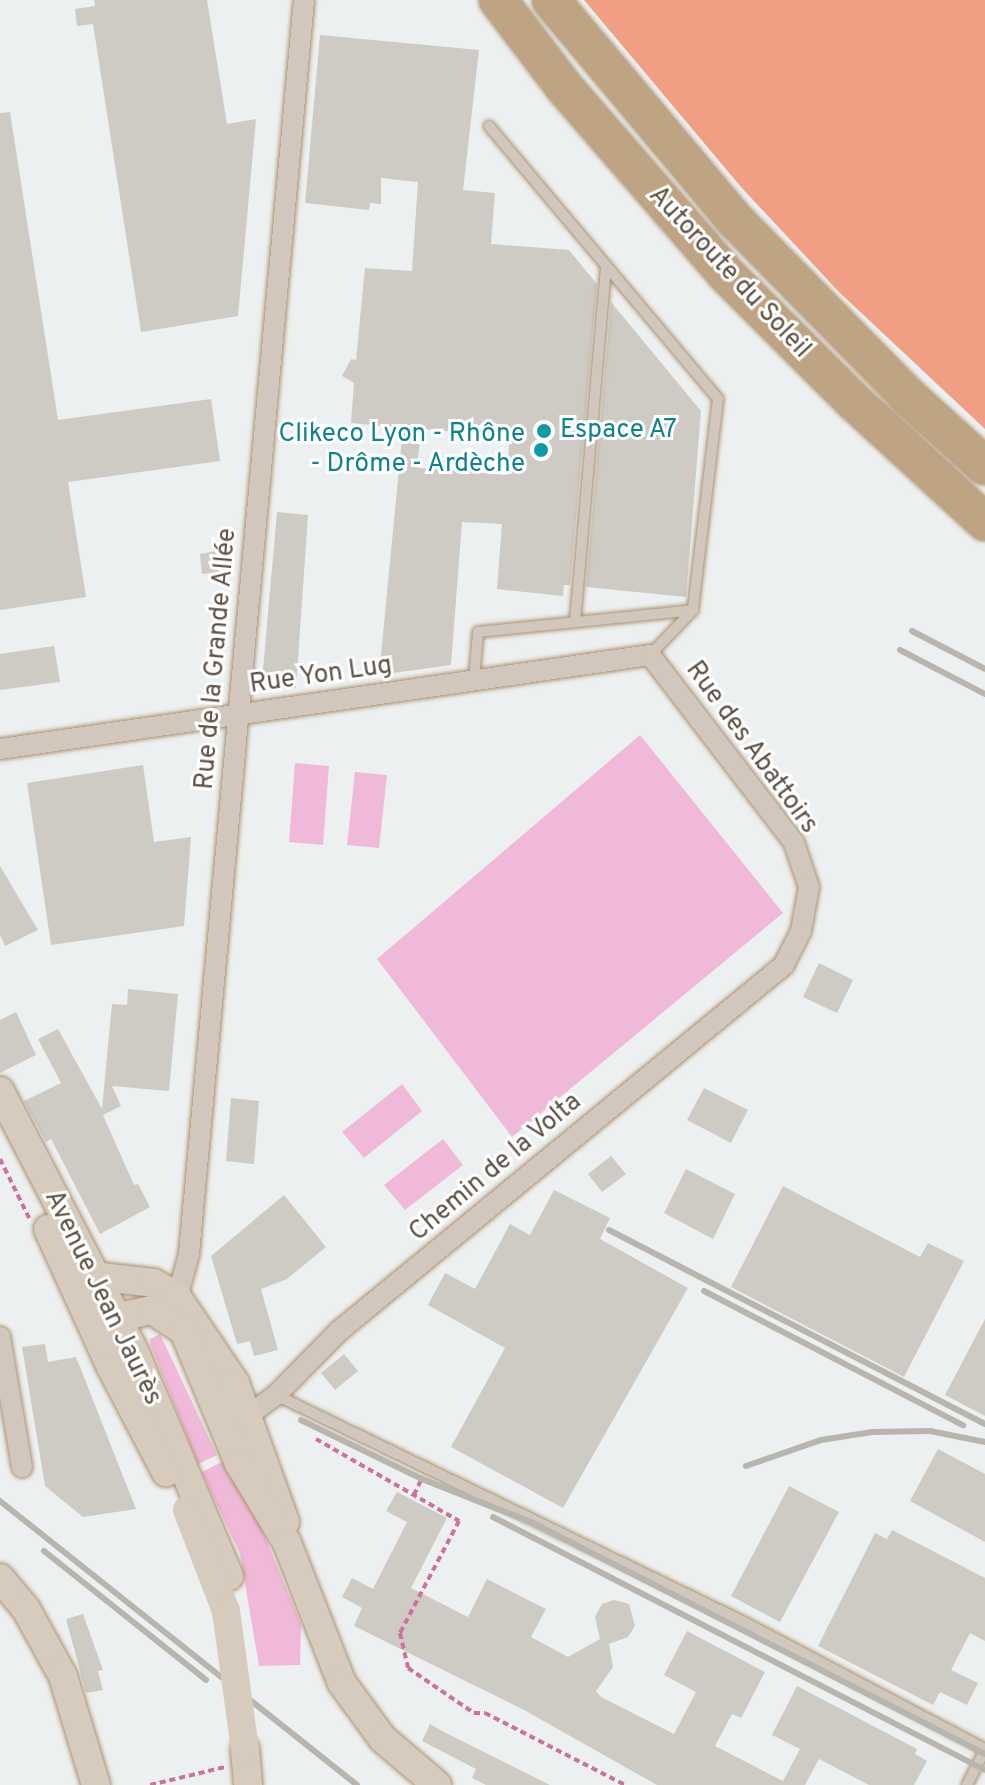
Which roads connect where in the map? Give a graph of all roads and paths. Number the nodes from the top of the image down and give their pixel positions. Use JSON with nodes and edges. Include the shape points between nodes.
{"nodes":[{"id":1,"x":304,"y":0,"type":"edge"},
{"id":2,"x":498,"y":0,"type":"edge"},
{"id":3,"x":551,"y":0,"type":"edge"},
{"id":4,"x":489,"y":126,"type":"dead end"},
{"id":5,"x":606,"y":267,"type":"junction"},
{"id":6,"x":985,"y":466,"type":"edge"},
{"id":7,"x":985,"y":522,"type":"edge"},
{"id":8,"x":693,"y":610,"type":"junction"},
{"id":9,"x":575,"y":622,"type":"junction"},
{"id":10,"x":650,"y":655,"type":"junction"},
{"id":11,"x":474,"y":680,"type":"junction"},
{"id":12,"x":237,"y":714,"type":"junction"},
{"id":13,"x":0,"y":749,"type":"edge"},
{"id":14,"x":784,"y":965,"type":"joint"},
{"id":15,"x":0,"y":1091,"type":"edge"},
{"id":16,"x":8,"y":1133,"type":"edge"},
{"id":17,"x":104,"y":1301,"type":"junction"},
{"id":18,"x":174,"y":1308,"type":"junction"},
{"id":19,"x":0,"y":1337,"type":"edge"},
{"id":20,"x":201,"y":1366,"type":"junction"},
{"id":21,"x":276,"y":1395,"type":"junction"},
{"id":22,"x":249,"y":1419,"type":"junction"},
{"id":23,"x":316,"y":1439,"type":"dead end"},
{"id":24,"x":22,"y":1467,"type":"dead end"},
{"id":25,"x":287,"y":1543,"type":"junction"},
{"id":26,"x":0,"y":1578,"type":"edge"},
{"id":27,"x":985,"y":1749,"type":"edge"},
{"id":28,"x":222,"y":1767,"type":"dead end"},
{"id":29,"x":253,"y":1770,"type":"edge"},
{"id":30,"x":96,"y":1785,"type":"edge"},
{"id":31,"x":150,"y":1785,"type":"edge"},
{"id":32,"x":437,"y":1785,"type":"edge"},
{"id":33,"x":625,"y":1785,"type":"edge"},
{"id":34,"x":967,"y":1785,"type":"edge"}],
"edges":[{"from":1,"to":12,"type":"street","name":"Rue de la Grande Allée"},
{"from":2,"to":7,"type":"highway","name":"Autoroute du Soleil","via":[[574,98],[727,275]]},
{"from":3,"to":6,"type":"highway","name":"Autoroute du Soleil","via":[[742,228]]},
{"from":4,"to":5,"type":"lane"},
{"from":5,"to":8,"type":"lane","via":[[718,399]]},
{"from":5,"to":9,"type":"lane"},
{"from":8,"to":9,"type":"lane"},
{"from":8,"to":10,"type":"lane"},
{"from":9,"to":11,"type":"lane","via":[[478,632]]},
{"from":10,"to":11,"type":"street","name":"Rue Yon Lug"},
{"from":10,"to":14,"type":"street","name":"Rue des Abattoirs","via":[[794,843],[809,887],[801,931]]},
{"from":11,"to":12,"type":"street","name":"Rue Yon Lug"},
{"from":12,"to":13,"type":"street","name":"Rue Yon Lug"},
{"from":12,"to":18,"type":"street","name":"Rue de la Grande Allée","via":[[189,1254]]},
{"from":14,"to":21,"type":"street","name":"Chemin de la Volta","via":[[339,1331]]},
{"from":15,"to":16,"type":"street","name":"Avenue Jean Jaurès"},
{"from":16,"to":17,"type":"street","name":"Avenue Jean Jaurès"},
{"from":16,"to":17,"type":"street","name":"Avenue Jean Jaurès","via":[[23,1178]]},
{"from":17,"to":18,"type":"street","via":[[152,1310]]},
{"from":17,"to":29,"type":"street","name":"Avenue Jean Jaurès","via":[[229,1576],[243,1632]]},
{"from":18,"to":20,"type":"street"},
{"from":18,"to":22,"type":"street","via":[[216,1349]]},
{"from":19,"to":24,"type":"street"},
{"from":20,"to":22,"type":"street","via":[[213,1377],[235,1421]]},
{"from":20,"to":25,"type":"street","via":[[239,1463]]},
{"from":21,"to":22,"type":"street","name":"Chemin de la Volta"},
{"from":21,"to":27,"type":"lane","via":[[713,1606]]},
{"from":22,"to":25,"type":"street","via":[[284,1515]]},
{"from":23,"to":33,"type":"path","via":[[459,1521],[400,1633],[408,1668],[474,1713],[485,1713]]},
{"from":25,"to":32,"type":"street","via":[[351,1700],[383,1739]]},
{"from":26,"to":30,"type":"street","via":[[26,1609],[68,1690]]},
{"from":27,"to":34,"type":"lane"},
{"from":28,"to":31,"type":"path"}]}
